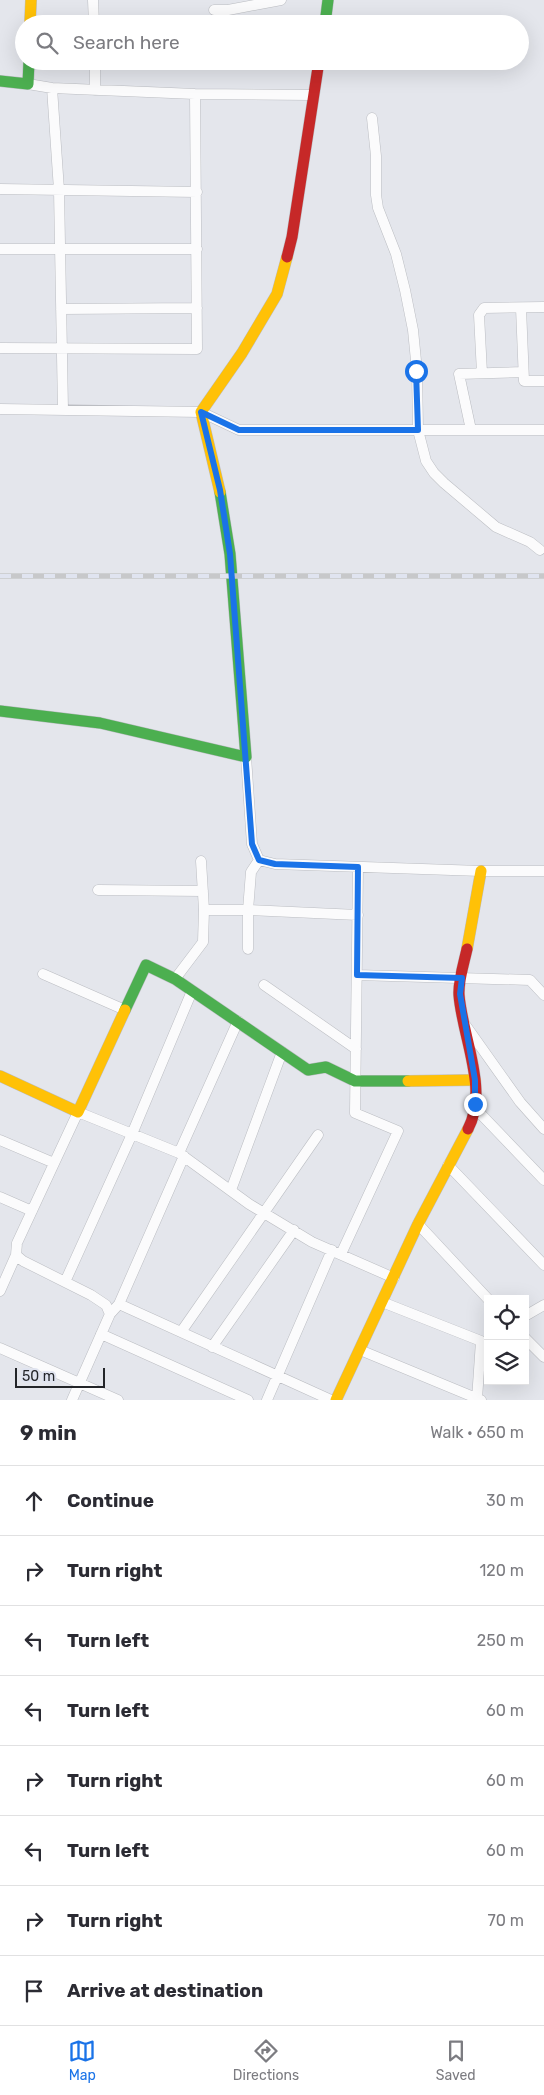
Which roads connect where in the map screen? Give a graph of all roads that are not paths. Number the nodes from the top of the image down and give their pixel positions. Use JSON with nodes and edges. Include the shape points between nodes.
{"nodes":[{"id":1,"x":31,"y":0,"type":"edge"},
{"id":2,"x":94,"y":0,"type":"edge"},
{"id":3,"x":281,"y":0,"type":"edge"},
{"id":4,"x":328,"y":0,"type":"edge"},
{"id":5,"x":214,"y":10,"type":"dead end"},
{"id":6,"x":30,"y":15,"type":"edge"},
{"id":7,"x":94,"y":15,"type":"edge"},
{"id":8,"x":326,"y":15,"type":"edge"},
{"id":9,"x":29,"y":70,"type":"edge"},
{"id":10,"x":95,"y":70,"type":"edge"},
{"id":11,"x":317,"y":70,"type":"edge"},
{"id":12,"x":0,"y":81,"type":"edge"},
{"id":13,"x":28,"y":84,"type":"junction"},
{"id":14,"x":52,"y":88,"type":"junction"},
{"id":15,"x":95,"y":90,"type":"junction"},
{"id":16,"x":195,"y":94,"type":"junction"},
{"id":17,"x":312,"y":95,"type":"junction"},
{"id":18,"x":372,"y":118,"type":"dead end"},
{"id":19,"x":0,"y":190,"type":"edge"},
{"id":20,"x":59,"y":190,"type":"junction"},
{"id":21,"x":197,"y":192,"type":"junction"},
{"id":22,"x":0,"y":248,"type":"edge"},
{"id":23,"x":60,"y":248,"type":"junction"},
{"id":24,"x":197,"y":249,"type":"junction"},
{"id":25,"x":544,"y":307,"type":"edge"},
{"id":26,"x":197,"y":308,"type":"junction"},
{"id":27,"x":521,"y":308,"type":"junction"},
{"id":28,"x":61,"y":309,"type":"junction"},
{"id":29,"x":0,"y":348,"type":"edge"},
{"id":30,"x":62,"y":348,"type":"junction"},
{"id":31,"x":523,"y":372,"type":"junction"},
{"id":32,"x":482,"y":373,"type":"junction"},
{"id":33,"x":544,"y":381,"type":"edge"},
{"id":34,"x":0,"y":409,"type":"edge"},
{"id":35,"x":63,"y":410,"type":"junction"},
{"id":36,"x":201,"y":412,"type":"junction"},
{"id":37,"x":418,"y":430,"type":"junction"},
{"id":38,"x":471,"y":430,"type":"junction"},
{"id":39,"x":544,"y":430,"type":"edge"},
{"id":40,"x":540,"y":550,"type":"dead end"},
{"id":41,"x":0,"y":711,"type":"edge"},
{"id":42,"x":246,"y":757,"type":"junction"},
{"id":43,"x":259,"y":860,"type":"junction"},
{"id":44,"x":201,"y":861,"type":"dead end"},
{"id":45,"x":358,"y":867,"type":"junction"},
{"id":46,"x":481,"y":871,"type":"junction"},
{"id":47,"x":544,"y":871,"type":"edge"},
{"id":48,"x":98,"y":890,"type":"dead end"},
{"id":49,"x":203,"y":891,"type":"junction"},
{"id":50,"x":204,"y":910,"type":"junction"},
{"id":51,"x":248,"y":910,"type":"junction"},
{"id":52,"x":358,"y":914,"type":"junction"},
{"id":53,"x":248,"y":949,"type":"dead end"},
{"id":54,"x":43,"y":974,"type":"dead end"},
{"id":55,"x":357,"y":975,"type":"junction"},
{"id":56,"x":462,"y":978,"type":"junction"},
{"id":57,"x":175,"y":979,"type":"junction"},
{"id":58,"x":264,"y":985,"type":"dead end"},
{"id":59,"x":192,"y":991,"type":"junction"},
{"id":60,"x":544,"y":995,"type":"edge"},
{"id":61,"x":125,"y":1010,"type":"junction"},
{"id":62,"x":238,"y":1021,"type":"junction"},
{"id":63,"x":465,"y":1024,"type":"junction"},
{"id":64,"x":356,"y":1049,"type":"junction"},
{"id":65,"x":282,"y":1052,"type":"junction"},
{"id":66,"x":0,"y":1076,"type":"edge"},
{"id":67,"x":355,"y":1080,"type":"junction"},
{"id":68,"x":475,"y":1080,"type":"junction"},
{"id":69,"x":475,"y":1108,"type":"junction"},
{"id":70,"x":78,"y":1112,"type":"junction"},
{"id":71,"x":544,"y":1129,"type":"edge"},
{"id":72,"x":132,"y":1134,"type":"junction"},
{"id":73,"x":318,"y":1135,"type":"dead end"},
{"id":74,"x":0,"y":1140,"type":"edge"},
{"id":75,"x":182,"y":1154,"type":"junction"},
{"id":76,"x":54,"y":1164,"type":"junction"},
{"id":77,"x":448,"y":1165,"type":"junction"},
{"id":78,"x":544,"y":1180,"type":"edge"},
{"id":79,"x":232,"y":1190,"type":"junction"},
{"id":80,"x":0,"y":1197,"type":"edge"},
{"id":81,"x":32,"y":1211,"type":"junction"},
{"id":82,"x":264,"y":1213,"type":"junction"},
{"id":83,"x":418,"y":1224,"type":"junction"},
{"id":84,"x":294,"y":1230,"type":"junction"},
{"id":85,"x":337,"y":1252,"type":"junction"},
{"id":86,"x":16,"y":1255,"type":"junction"},
{"id":87,"x":544,"y":1265,"type":"edge"},
{"id":88,"x":394,"y":1278,"type":"junction"},
{"id":89,"x":65,"y":1282,"type":"junction"},
{"id":90,"x":0,"y":1290,"type":"edge"},
{"id":91,"x":484,"y":1295,"type":"edge"},
{"id":92,"x":382,"y":1302,"type":"junction"},
{"id":93,"x":119,"y":1304,"type":"junction"},
{"id":94,"x":544,"y":1306,"type":"edge"},
{"id":95,"x":110,"y":1314,"type":"junction"},
{"id":96,"x":529,"y":1314,"type":"edge"},
{"id":97,"x":181,"y":1332,"type":"junction"},
{"id":98,"x":101,"y":1334,"type":"junction"},
{"id":99,"x":484,"y":1339,"type":"edge"},
{"id":100,"x":527,"y":1340,"type":"edge"},
{"id":101,"x":212,"y":1346,"type":"junction"},
{"id":102,"x":0,"y":1348,"type":"edge"},
{"id":103,"x":360,"y":1350,"type":"junction"},
{"id":104,"x":544,"y":1358,"type":"edge"},
{"id":105,"x":278,"y":1377,"type":"junction"},
{"id":106,"x":80,"y":1382,"type":"junction"},
{"id":107,"x":336,"y":1399,"type":"edge"},
{"id":108,"x":479,"y":1399,"type":"edge"},
{"id":109,"x":72,"y":1400,"type":"edge"},
{"id":110,"x":118,"y":1400,"type":"edge"},
{"id":111,"x":248,"y":1400,"type":"edge"},
{"id":112,"x":267,"y":1400,"type":"edge"}],
"edges":[{"from":1,"to":6,"type":"street"},
{"from":2,"to":7,"type":"street"},
{"from":3,"to":5,"type":"street"},
{"from":4,"to":8,"type":"street"},
{"from":9,"to":13,"type":"street"},
{"from":10,"to":15,"type":"street"},
{"from":11,"to":17,"type":"street"},
{"from":12,"to":13,"type":"street"},
{"from":13,"to":14,"type":"street"},
{"from":14,"to":15,"type":"street"},
{"from":14,"to":20,"type":"street"},
{"from":15,"to":16,"type":"street"},
{"from":16,"to":17,"type":"street"},
{"from":16,"to":21,"type":"street"},
{"from":17,"to":36,"type":"street","via":[[292,237],[277,294],[242,353]]},
{"from":18,"to":37,"type":"street","via":[[378,208],[396,254],[413,330]]},
{"from":19,"to":20,"type":"street"},
{"from":20,"to":21,"type":"street"},
{"from":20,"to":23,"type":"street"},
{"from":21,"to":24,"type":"street"},
{"from":22,"to":23,"type":"street"},
{"from":23,"to":24,"type":"street"},
{"from":23,"to":28,"type":"street"},
{"from":24,"to":26,"type":"street"},
{"from":25,"to":27,"type":"street"},
{"from":26,"to":28,"type":"street"},
{"from":26,"to":30,"type":"street","via":[[197,350]]},
{"from":27,"to":31,"type":"street"},
{"from":27,"to":32,"type":"street","via":[[484,308],[479,315]]},
{"from":28,"to":30,"type":"street"},
{"from":29,"to":30,"type":"street"},
{"from":30,"to":35,"type":"street"},
{"from":31,"to":32,"type":"street"},
{"from":31,"to":33,"type":"street","via":[[524,381]]},
{"from":32,"to":38,"type":"street","via":[[459,374]]},
{"from":34,"to":35,"type":"street"},
{"from":35,"to":36,"type":"street"},
{"from":36,"to":37,"type":"street","via":[[239,430]]},
{"from":36,"to":42,"type":"street","via":[[220,490],[230,554]]},
{"from":37,"to":38,"type":"street"},
{"from":37,"to":40,"type":"street","via":[[421,448],[434,474],[496,527]]},
{"from":38,"to":39,"type":"street"},
{"from":41,"to":42,"type":"street","via":[[100,723]]},
{"from":42,"to":43,"type":"street","via":[[252,844]]},
{"from":43,"to":45,"type":"street","via":[[275,864]]},
{"from":43,"to":51,"type":"street","via":[[251,872]]},
{"from":44,"to":49,"type":"street"},
{"from":45,"to":46,"type":"street"},
{"from":45,"to":52,"type":"street"},
{"from":46,"to":47,"type":"street"},
{"from":46,"to":56,"type":"street"},
{"from":48,"to":49,"type":"street"},
{"from":49,"to":50,"type":"street"},
{"from":50,"to":51,"type":"street"},
{"from":50,"to":57,"type":"street","via":[[203,942]]},
{"from":51,"to":52,"type":"street"},
{"from":51,"to":53,"type":"street"},
{"from":52,"to":55,"type":"street"},
{"from":54,"to":61,"type":"street"},
{"from":55,"to":56,"type":"street"},
{"from":55,"to":64,"type":"street"},
{"from":56,"to":60,"type":"street","via":[[530,980]]},
{"from":56,"to":63,"type":"street","via":[[460,994]]},
{"from":57,"to":59,"type":"street"},
{"from":57,"to":61,"type":"street","via":[[146,965]]},
{"from":58,"to":64,"type":"street"},
{"from":59,"to":62,"type":"street"},
{"from":59,"to":72,"type":"street"},
{"from":61,"to":70,"type":"street"},
{"from":62,"to":65,"type":"street"},
{"from":62,"to":75,"type":"street"},
{"from":63,"to":68,"type":"street"},
{"from":63,"to":71,"type":"street","via":[[520,1102]]},
{"from":64,"to":67,"type":"street"},
{"from":65,"to":67,"type":"street","via":[[308,1070],[326,1068]]},
{"from":65,"to":79,"type":"street"},
{"from":66,"to":70,"type":"street"},
{"from":67,"to":68,"type":"street"},
{"from":67,"to":85,"type":"street","via":[[355,1112],[398,1131]]},
{"from":68,"to":69,"type":"street"},
{"from":69,"to":77,"type":"street","via":[[472,1122]]},
{"from":69,"to":78,"type":"street"},
{"from":70,"to":72,"type":"street"},
{"from":70,"to":76,"type":"street"},
{"from":72,"to":75,"type":"street"},
{"from":72,"to":89,"type":"street"},
{"from":73,"to":82,"type":"street"},
{"from":74,"to":76,"type":"street"},
{"from":75,"to":79,"type":"street"},
{"from":75,"to":93,"type":"street"},
{"from":76,"to":81,"type":"street"},
{"from":77,"to":83,"type":"street"},
{"from":77,"to":87,"type":"street"},
{"from":79,"to":82,"type":"street"},
{"from":80,"to":81,"type":"street"},
{"from":81,"to":86,"type":"street"},
{"from":82,"to":84,"type":"street"},
{"from":82,"to":97,"type":"street"},
{"from":83,"to":88,"type":"street"},
{"from":83,"to":91,"type":"street"},
{"from":84,"to":85,"type":"street"},
{"from":84,"to":101,"type":"street"},
{"from":85,"to":88,"type":"street"},
{"from":85,"to":105,"type":"street"},
{"from":86,"to":89,"type":"street"},
{"from":86,"to":90,"type":"street"},
{"from":88,"to":92,"type":"street"},
{"from":89,"to":95,"type":"street","via":[[106,1305]]},
{"from":92,"to":99,"type":"street"},
{"from":92,"to":103,"type":"street"},
{"from":93,"to":95,"type":"street"},
{"from":93,"to":97,"type":"street"},
{"from":94,"to":96,"type":"street"},
{"from":95,"to":98,"type":"street"},
{"from":97,"to":101,"type":"street"},
{"from":98,"to":106,"type":"street"},
{"from":98,"to":111,"type":"street"},
{"from":99,"to":108,"type":"street"},
{"from":100,"to":104,"type":"street"},
{"from":101,"to":105,"type":"street"},
{"from":102,"to":106,"type":"street"},
{"from":103,"to":107,"type":"street"},
{"from":103,"to":108,"type":"street"},
{"from":105,"to":107,"type":"street"},
{"from":105,"to":112,"type":"street"},
{"from":106,"to":109,"type":"street"},
{"from":106,"to":110,"type":"street"}]}
